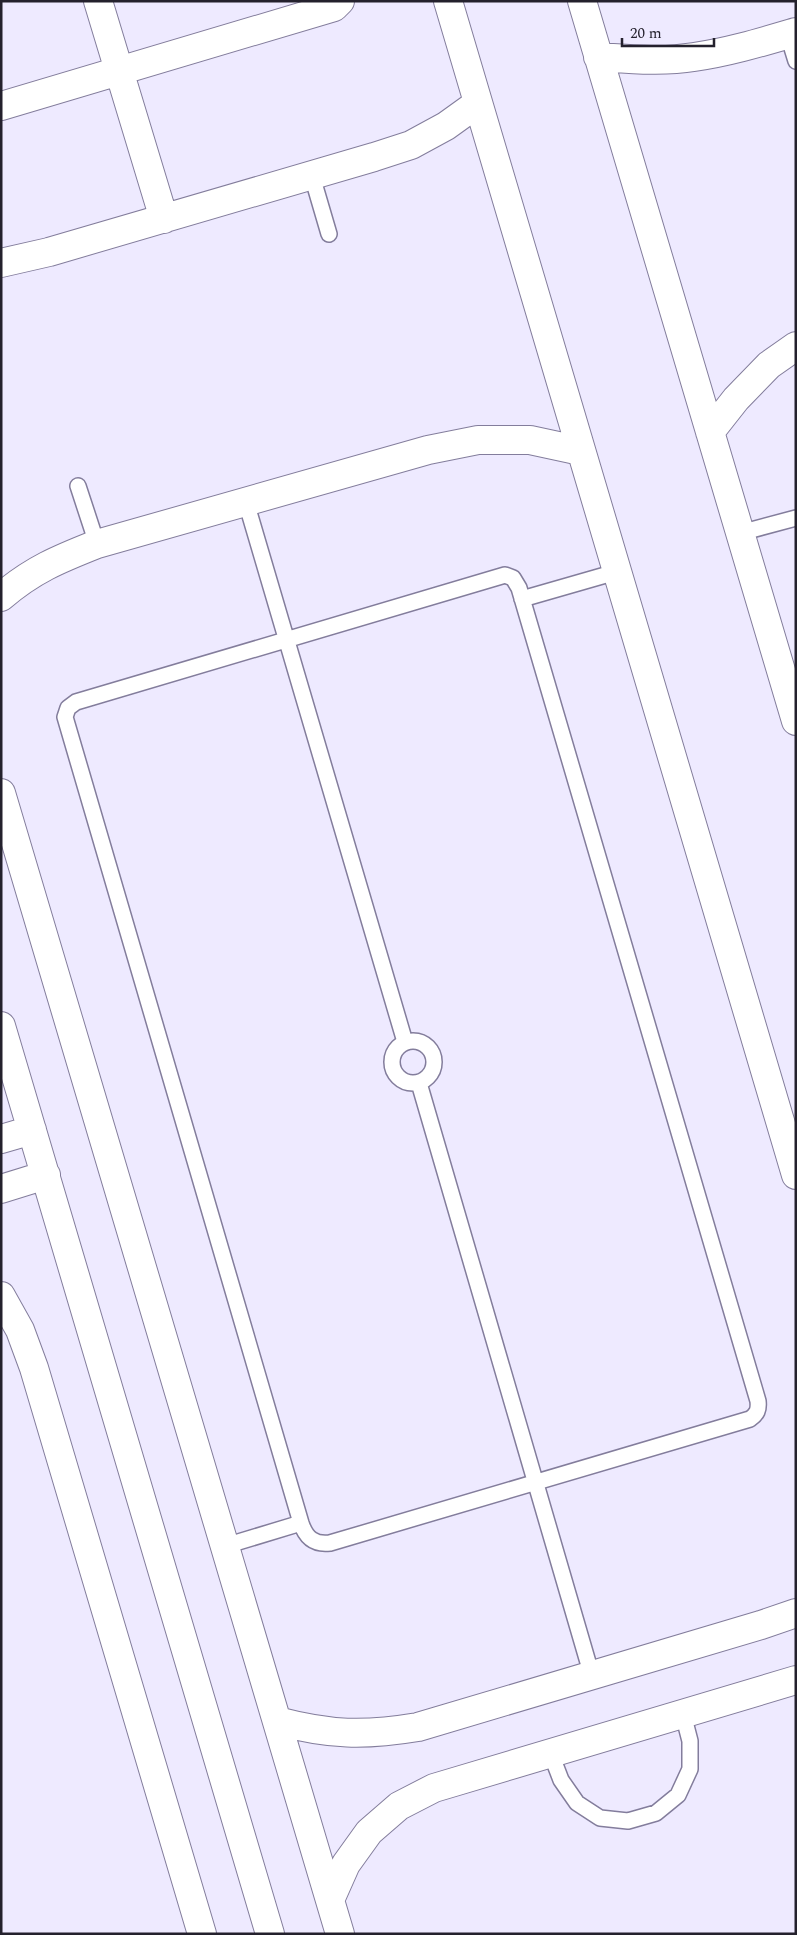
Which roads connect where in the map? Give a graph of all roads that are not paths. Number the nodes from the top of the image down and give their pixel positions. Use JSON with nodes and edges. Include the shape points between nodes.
{"nodes":[{"id":1,"x":98,"y":1,"type":"edge"},
{"id":2,"x":340,"y":1,"type":"edge"},
{"id":3,"x":448,"y":1,"type":"edge"},
{"id":4,"x":582,"y":1,"type":"edge"},
{"id":5,"x":792,"y":33,"type":"edge"},
{"id":6,"x":598,"y":56,"type":"junction"},
{"id":7,"x":796,"y":61,"type":"edge"},
{"id":8,"x":119,"y":70,"type":"junction"},
{"id":9,"x":478,"y":103,"type":"junction"},
{"id":10,"x":1,"y":106,"type":"edge"},
{"id":11,"x":312,"y":176,"type":"junction"},
{"id":12,"x":164,"y":219,"type":"junction"},
{"id":13,"x":329,"y":234,"type":"dead end"},
{"id":14,"x":1,"y":263,"type":"edge"},
{"id":15,"x":796,"y":346,"type":"edge"},
{"id":16,"x":710,"y":432,"type":"junction"},
{"id":17,"x":581,"y":451,"type":"junction"},
{"id":18,"x":78,"y":486,"type":"dead end"},
{"id":19,"x":246,"y":502,"type":"junction"},
{"id":20,"x":796,"y":518,"type":"edge"},
{"id":21,"x":740,"y":533,"type":"junction"},
{"id":22,"x":97,"y":544,"type":"junction"},
{"id":23,"x":616,"y":572,"type":"junction"},
{"id":24,"x":1,"y":597,"type":"edge"},
{"id":25,"x":522,"y":599,"type":"junction"},
{"id":26,"x":286,"y":639,"type":"junction"},
{"id":27,"x":796,"y":721,"type":"edge"},
{"id":28,"x":1,"y":793,"type":"edge"},
{"id":29,"x":1,"y":1026,"type":"edge"},
{"id":30,"x":405,"y":1042,"type":"junction"},
{"id":31,"x":420,"y":1083,"type":"junction"},
{"id":32,"x":32,"y":1130,"type":"junction"},
{"id":33,"x":1,"y":1139,"type":"edge"},
{"id":34,"x":46,"y":1175,"type":"junction"},
{"id":35,"x":796,"y":1175,"type":"edge"},
{"id":36,"x":1,"y":1189,"type":"edge"},
{"id":37,"x":1,"y":1296,"type":"edge"},
{"id":38,"x":536,"y":1482,"type":"junction"},
{"id":39,"x":301,"y":1523,"type":"junction"},
{"id":40,"x":225,"y":1546,"type":"junction"},
{"id":41,"x":796,"y":1613,"type":"edge"},
{"id":42,"x":592,"y":1676,"type":"junction"},
{"id":43,"x":796,"y":1680,"type":"edge"},
{"id":44,"x":683,"y":1714,"type":"junction"},
{"id":45,"x":277,"y":1722,"type":"junction"},
{"id":46,"x":551,"y":1754,"type":"junction"},
{"id":47,"x":330,"y":1900,"type":"junction"},
{"id":48,"x":202,"y":1934,"type":"edge"},
{"id":49,"x":270,"y":1934,"type":"edge"},
{"id":50,"x":340,"y":1934,"type":"edge"}],
"edges":[{"from":1,"to":8,"type":"street"},
{"from":2,"to":8,"type":"street","via":[[334,7]]},
{"from":3,"to":9,"type":"street"},
{"from":4,"to":6,"type":"street"},
{"from":5,"to":6,"type":"street","via":[[741,48],[693,57],[644,60]]},
{"from":5,"to":7,"type":"lane"},
{"from":6,"to":16,"type":"street"},
{"from":8,"to":10,"type":"street"},
{"from":8,"to":12,"type":"street"},
{"from":9,"to":11,"type":"street","via":[[446,126],[411,144]]},
{"from":9,"to":17,"type":"street"},
{"from":11,"to":12,"type":"street"},
{"from":11,"to":13,"type":"lane"},
{"from":12,"to":14,"type":"street"},
{"from":15,"to":16,"type":"street","via":[[769,365]]},
{"from":16,"to":21,"type":"street"},
{"from":17,"to":19,"type":"street","via":[[530,440],[478,440],[428,450]]},
{"from":17,"to":23,"type":"street"},
{"from":18,"to":22,"type":"lane"},
{"from":19,"to":22,"type":"street"},
{"from":19,"to":26,"type":"lane"},
{"from":20,"to":21,"type":"lane"},
{"from":21,"to":27,"type":"street"},
{"from":22,"to":24,"type":"street","via":[[56,560]]},
{"from":23,"to":25,"type":"lane"},
{"from":23,"to":35,"type":"street"},
{"from":25,"to":26,"type":"lane","via":[[514,578],[505,575]]},
{"from":25,"to":38,"type":"lane","via":[[758,1401],[756,1415],[750,1419]]},
{"from":26,"to":30,"type":"lane"},
{"from":26,"to":39,"type":"lane","via":[[76,702],[68,708],[65,717]]},
{"from":28,"to":40,"type":"street"},
{"from":29,"to":32,"type":"street"},
{"from":30,"to":31,"type":"lane","via":[[394,1053],[392,1069],[408,1084]]},
{"from":30,"to":31,"type":"lane","via":[[417,1041],[427,1046],[434,1056],[434,1067],[429,1077]]},
{"from":31,"to":38,"type":"lane"},
{"from":32,"to":33,"type":"street"},
{"from":32,"to":34,"type":"street"},
{"from":34,"to":36,"type":"street"},
{"from":34,"to":49,"type":"street"},
{"from":37,"to":48,"type":"street","via":[[20,1330],[34,1368]]},
{"from":38,"to":39,"type":"lane","via":[[330,1543],[311,1540]]},
{"from":38,"to":42,"type":"lane"},
{"from":39,"to":40,"type":"lane"},
{"from":40,"to":45,"type":"street"},
{"from":41,"to":42,"type":"street"},
{"from":42,"to":45,"type":"street","via":[[418,1727],[347,1734]]},
{"from":43,"to":44,"type":"street"},
{"from":44,"to":46,"type":"street"},
{"from":44,"to":46,"type":"lane","via":[[690,1741],[690,1769],[678,1794],[656,1813],[647,1816],[628,1821],[600,1818],[577,1802],[561,1780]]},
{"from":45,"to":47,"type":"street"},
{"from":46,"to":47,"type":"street","via":[[434,1788],[399,1806],[369,1832],[346,1864]]},
{"from":47,"to":50,"type":"street"}]}
